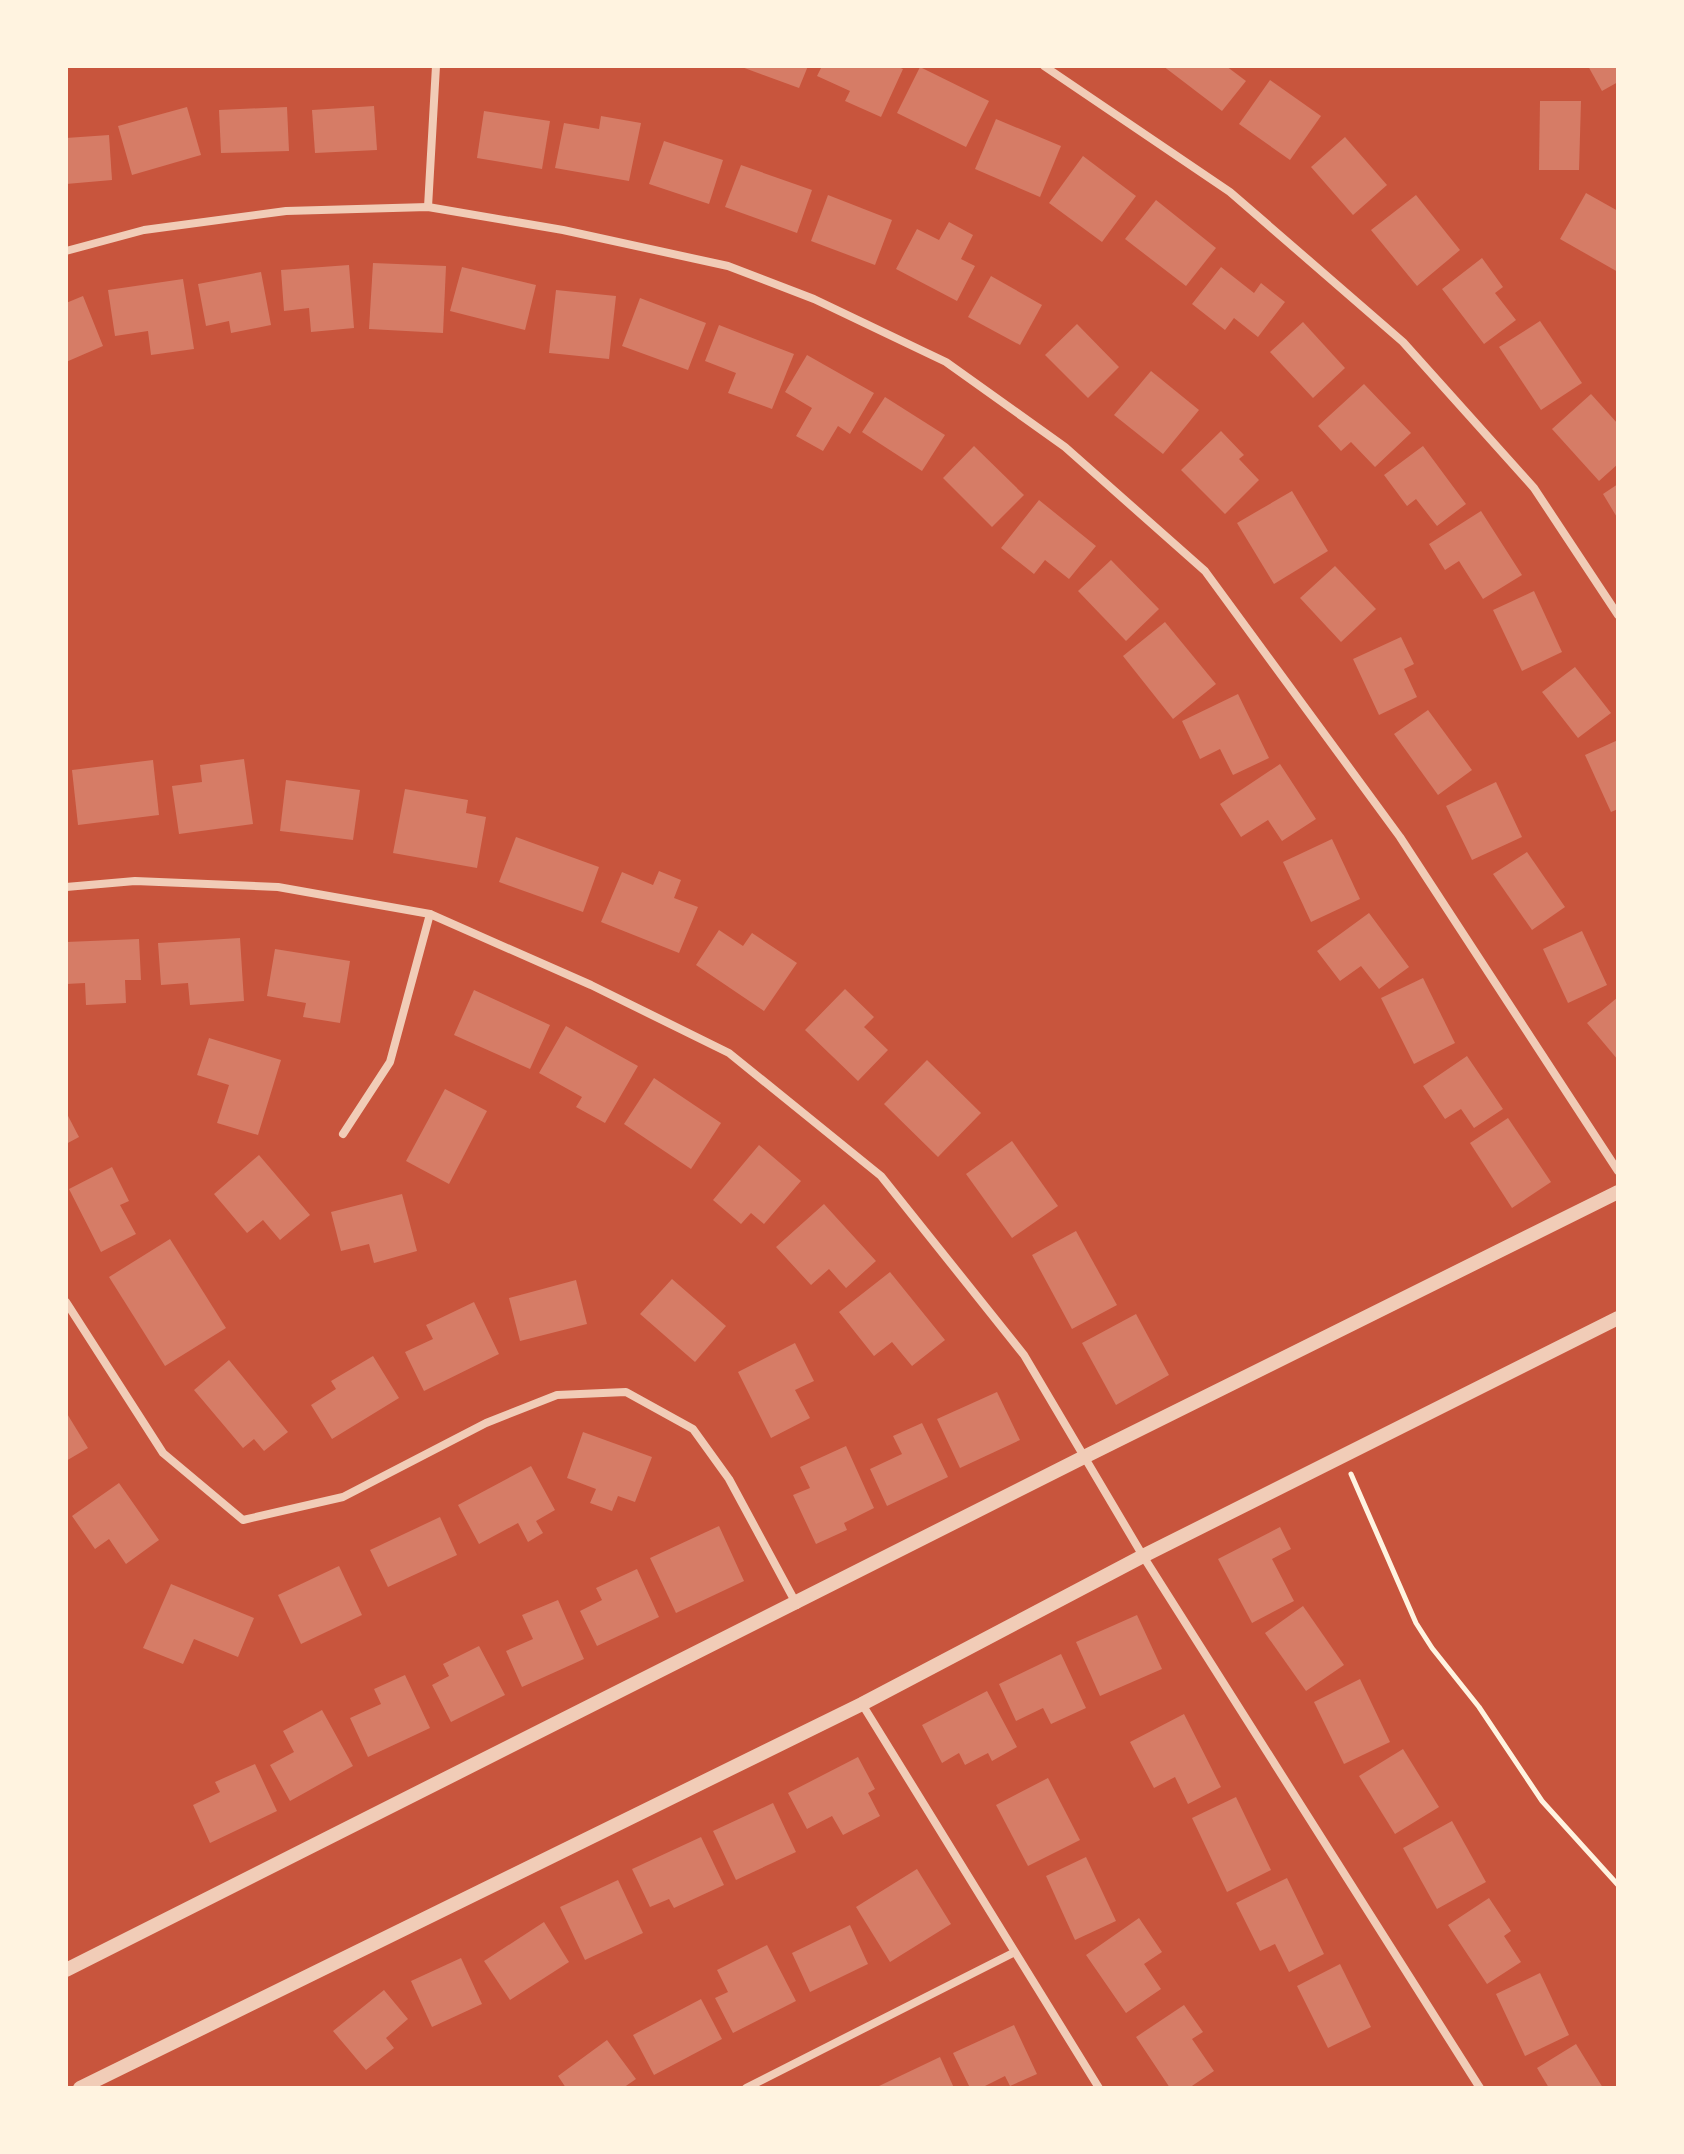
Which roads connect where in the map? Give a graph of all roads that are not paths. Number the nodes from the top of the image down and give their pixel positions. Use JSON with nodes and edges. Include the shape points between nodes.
{"nodes":[{"id":1,"x":436,"y":66,"type":"edge"},
{"id":2,"x":1044,"y":66,"type":"edge"},
{"id":3,"x":428,"y":207,"type":"junction"},
{"id":4,"x":66,"y":251,"type":"edge"},
{"id":5,"x":1618,"y":615,"type":"edge"},
{"id":6,"x":66,"y":887,"type":"edge"},
{"id":7,"x":430,"y":914,"type":"junction"},
{"id":8,"x":343,"y":1134,"type":"dead end"},
{"id":9,"x":1618,"y":1171,"type":"edge"},
{"id":10,"x":1618,"y":1192,"type":"edge"},
{"id":11,"x":66,"y":1302,"type":"edge"},
{"id":12,"x":1618,"y":1318,"type":"edge"},
{"id":13,"x":1084,"y":1457,"type":"junction"},
{"id":14,"x":1143,"y":1556,"type":"junction"},
{"id":15,"x":797,"y":1605,"type":"junction"},
{"id":16,"x":862,"y":1704,"type":"junction"},
{"id":17,"x":1013,"y":1953,"type":"junction"},
{"id":18,"x":66,"y":1970,"type":"edge"},
{"id":19,"x":80,"y":2088,"type":"edge"},
{"id":20,"x":746,"y":2088,"type":"edge"},
{"id":21,"x":1099,"y":2088,"type":"edge"},
{"id":22,"x":1480,"y":2088,"type":"edge"}],
"edges":[{"from":1,"to":3,"type":"street"},
{"from":2,"to":5,"type":"street","via":[[1230,192],[1403,342],[1534,488]]},
{"from":3,"to":4,"type":"street","via":[[286,211],[144,230]]},
{"from":3,"to":9,"type":"street","via":[[728,266],[814,299],[946,362],[1065,447],[1205,571],[1400,837]]},
{"from":6,"to":7,"type":"street","via":[[135,881],[278,887]]},
{"from":7,"to":8,"type":"street","via":[[390,1062]]},
{"from":7,"to":13,"type":"street","via":[[729,1053],[881,1176],[1024,1355]]},
{"from":10,"to":13,"type":"street"},
{"from":11,"to":15,"type":"street","via":[[163,1453],[243,1520],[343,1497],[486,1423],[557,1395],[626,1392],[693,1429],[729,1479]]},
{"from":12,"to":14,"type":"street"},
{"from":13,"to":14,"type":"street"},
{"from":13,"to":15,"type":"street"},
{"from":14,"to":16,"type":"street"},
{"from":14,"to":22,"type":"street"},
{"from":15,"to":18,"type":"street"},
{"from":16,"to":17,"type":"street"},
{"from":16,"to":19,"type":"street"},
{"from":17,"to":20,"type":"street"},
{"from":17,"to":21,"type":"street"}]}
